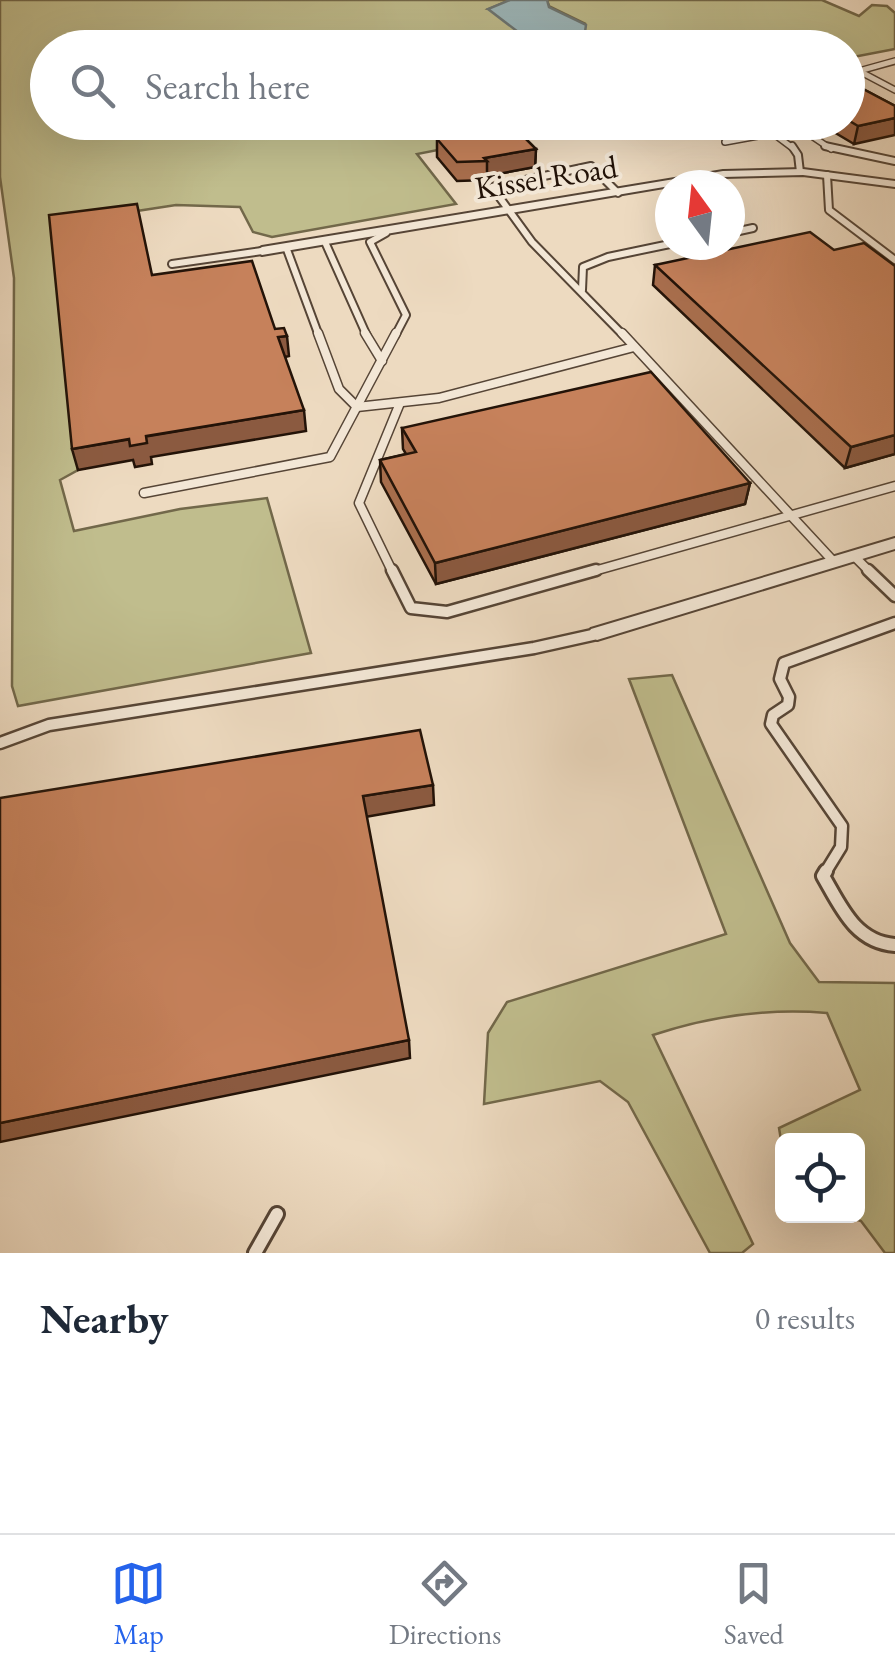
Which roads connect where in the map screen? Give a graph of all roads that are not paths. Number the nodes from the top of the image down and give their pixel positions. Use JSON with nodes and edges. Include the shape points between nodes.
{"nodes":[{"id":1,"x":895,"y":60,"type":"edge"},
{"id":2,"x":865,"y":69,"type":"edge"},
{"id":3,"x":865,"y":74,"type":"edge"},
{"id":4,"x":895,"y":90,"type":"edge"},
{"id":5,"x":737,"y":140,"type":"edge"},
{"id":6,"x":783,"y":140,"type":"edge"},
{"id":7,"x":818,"y":140,"type":"edge"},
{"id":8,"x":726,"y":142,"type":"dead end"},
{"id":9,"x":895,"y":161,"type":"edge"},
{"id":10,"x":800,"y":172,"type":"junction"},
{"id":11,"x":826,"y":175,"type":"junction"},
{"id":12,"x":895,"y":184,"type":"edge"},
{"id":13,"x":618,"y":194,"type":"junction"},
{"id":14,"x":508,"y":212,"type":"junction"},
{"id":15,"x":754,"y":228,"type":"dead end"},
{"id":16,"x":745,"y":230,"type":"edge"},
{"id":17,"x":386,"y":233,"type":"junction"},
{"id":18,"x":325,"y":242,"type":"junction"},
{"id":19,"x":655,"y":247,"type":"edge"},
{"id":20,"x":286,"y":248,"type":"junction"},
{"id":21,"x":262,"y":251,"type":"joint"},
{"id":22,"x":895,"y":260,"type":"edge"},
{"id":23,"x":172,"y":264,"type":"dead end"},
{"id":24,"x":582,"y":290,"type":"junction"},
{"id":25,"x":634,"y":347,"type":"junction"},
{"id":26,"x":382,"y":361,"type":"junction"},
{"id":27,"x":400,"y":402,"type":"junction"},
{"id":28,"x":357,"y":407,"type":"junction"},
{"id":29,"x":895,"y":486,"type":"edge"},
{"id":30,"x":144,"y":493,"type":"dead end"},
{"id":31,"x":792,"y":518,"type":"junction"},
{"id":32,"x":895,"y":544,"type":"edge"},
{"id":33,"x":854,"y":556,"type":"junction"},
{"id":34,"x":834,"y":562,"type":"junction"},
{"id":35,"x":895,"y":596,"type":"edge"},
{"id":36,"x":895,"y":623,"type":"edge"},
{"id":37,"x":597,"y":634,"type":"joint"},
{"id":38,"x":0,"y":743,"type":"edge"},
{"id":39,"x":895,"y":944,"type":"edge"},
{"id":40,"x":277,"y":1214,"type":"dead end"},
{"id":41,"x":255,"y":1253,"type":"edge"}],
"edges":[{"from":1,"to":2,"type":"lane"},
{"from":3,"to":4,"type":"lane"},
{"from":5,"to":8,"type":"lane"},
{"from":6,"to":10,"type":"lane","via":[[802,157]]},
{"from":7,"to":9,"type":"lane","via":[[838,152]]},
{"from":10,"to":11,"type":"street","name":"Kissel Road"},
{"from":10,"to":13,"type":"street","name":"Kissel Road","via":[[723,174]]},
{"from":11,"to":12,"type":"street","name":"Kissel Road"},
{"from":11,"to":22,"type":"lane","via":[[828,210]]},
{"from":13,"to":14,"type":"street","name":"Kissel Road"},
{"from":13,"to":14,"type":"lane","via":[[591,166],[492,187]]},
{"from":14,"to":17,"type":"street","name":"Kissel Road"},
{"from":14,"to":24,"type":"lane"},
{"from":15,"to":16,"type":"lane"},
{"from":17,"to":18,"type":"street","name":"Kissel Road"},
{"from":17,"to":26,"type":"lane","via":[[370,242],[406,315]]},
{"from":18,"to":20,"type":"street","name":"Kissel Road"},
{"from":18,"to":26,"type":"lane"},
{"from":19,"to":24,"type":"lane","via":[[583,267]]},
{"from":20,"to":21,"type":"street","name":"Kissel Road"},
{"from":20,"to":28,"type":"lane","via":[[339,389]]},
{"from":21,"to":23,"type":"lane"},
{"from":24,"to":25,"type":"lane"},
{"from":25,"to":27,"type":"lane","via":[[440,398]]},
{"from":25,"to":31,"type":"lane"},
{"from":26,"to":28,"type":"lane"},
{"from":27,"to":28,"type":"lane"},
{"from":27,"to":31,"type":"lane","via":[[359,503],[410,608],[447,612]]},
{"from":28,"to":30,"type":"lane","via":[[330,457]]},
{"from":29,"to":31,"type":"lane"},
{"from":31,"to":34,"type":"lane"},
{"from":32,"to":33,"type":"street"},
{"from":33,"to":34,"type":"street"},
{"from":33,"to":35,"type":"lane"},
{"from":34,"to":37,"type":"street"},
{"from":36,"to":39,"type":"lane","via":[[784,663],[780,679],[788,705],[770,724],[842,826],[842,848],[824,876],[861,936]]},
{"from":37,"to":38,"type":"lane","via":[[48,724]]},
{"from":40,"to":41,"type":"lane"}]}
